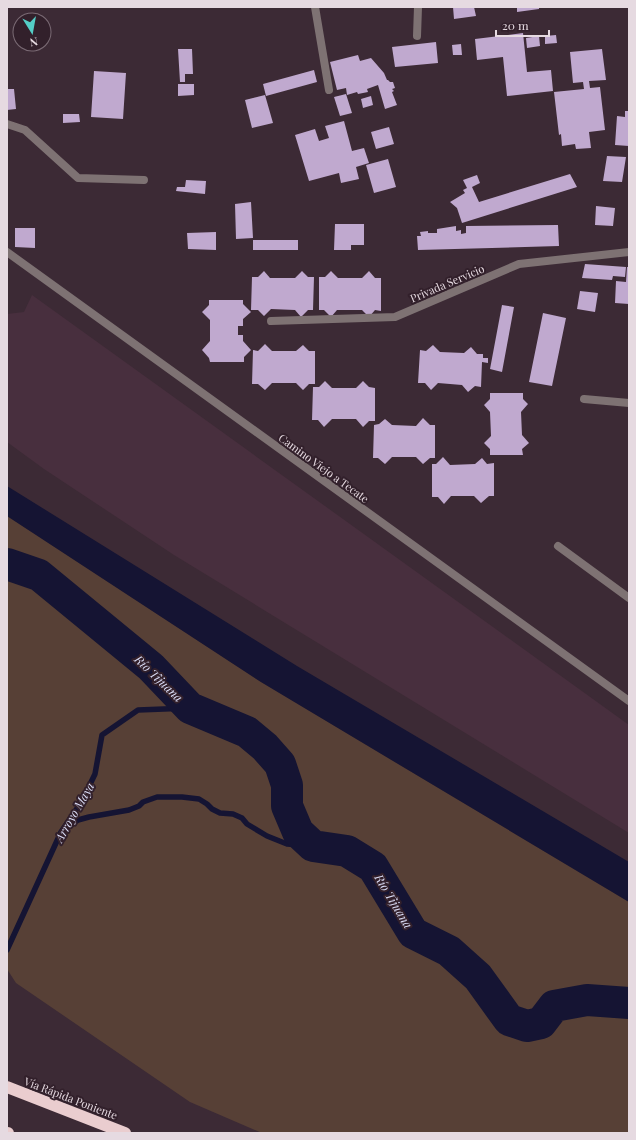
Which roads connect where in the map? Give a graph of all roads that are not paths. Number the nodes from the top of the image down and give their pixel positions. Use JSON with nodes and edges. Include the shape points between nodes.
{"nodes":[{"id":1,"x":315,"y":7,"type":"edge"},
{"id":2,"x":418,"y":7,"type":"edge"},
{"id":3,"x":417,"y":36,"type":"dead end"},
{"id":4,"x":329,"y":90,"type":"dead end"},
{"id":5,"x":7,"y":124,"type":"edge"},
{"id":6,"x":144,"y":180,"type":"dead end"},
{"id":7,"x":7,"y":252,"type":"edge"},
{"id":8,"x":629,"y":252,"type":"edge"},
{"id":9,"x":271,"y":321,"type":"dead end"},
{"id":10,"x":584,"y":399,"type":"dead end"},
{"id":11,"x":629,"y":403,"type":"edge"},
{"id":12,"x":558,"y":546,"type":"dead end"},
{"id":13,"x":629,"y":598,"type":"edge"},
{"id":14,"x":629,"y":701,"type":"edge"},
{"id":15,"x":7,"y":1087,"type":"edge"},
{"id":16,"x":125,"y":1133,"type":"edge"}],
"edges":[{"from":1,"to":4,"type":"street"},
{"from":2,"to":3,"type":"street"},
{"from":5,"to":6,"type":"street","via":[[25,130],[78,178]]},
{"from":7,"to":14,"type":"street","name":"Camino Viejo a Tecate"},
{"from":8,"to":9,"type":"street","name":"Privada Servicio","via":[[519,264],[395,317]]},
{"from":10,"to":11,"type":"street"},
{"from":12,"to":13,"type":"street"},
{"from":15,"to":16,"type":"highway","name":"Vía Rápida Poniente"}]}
